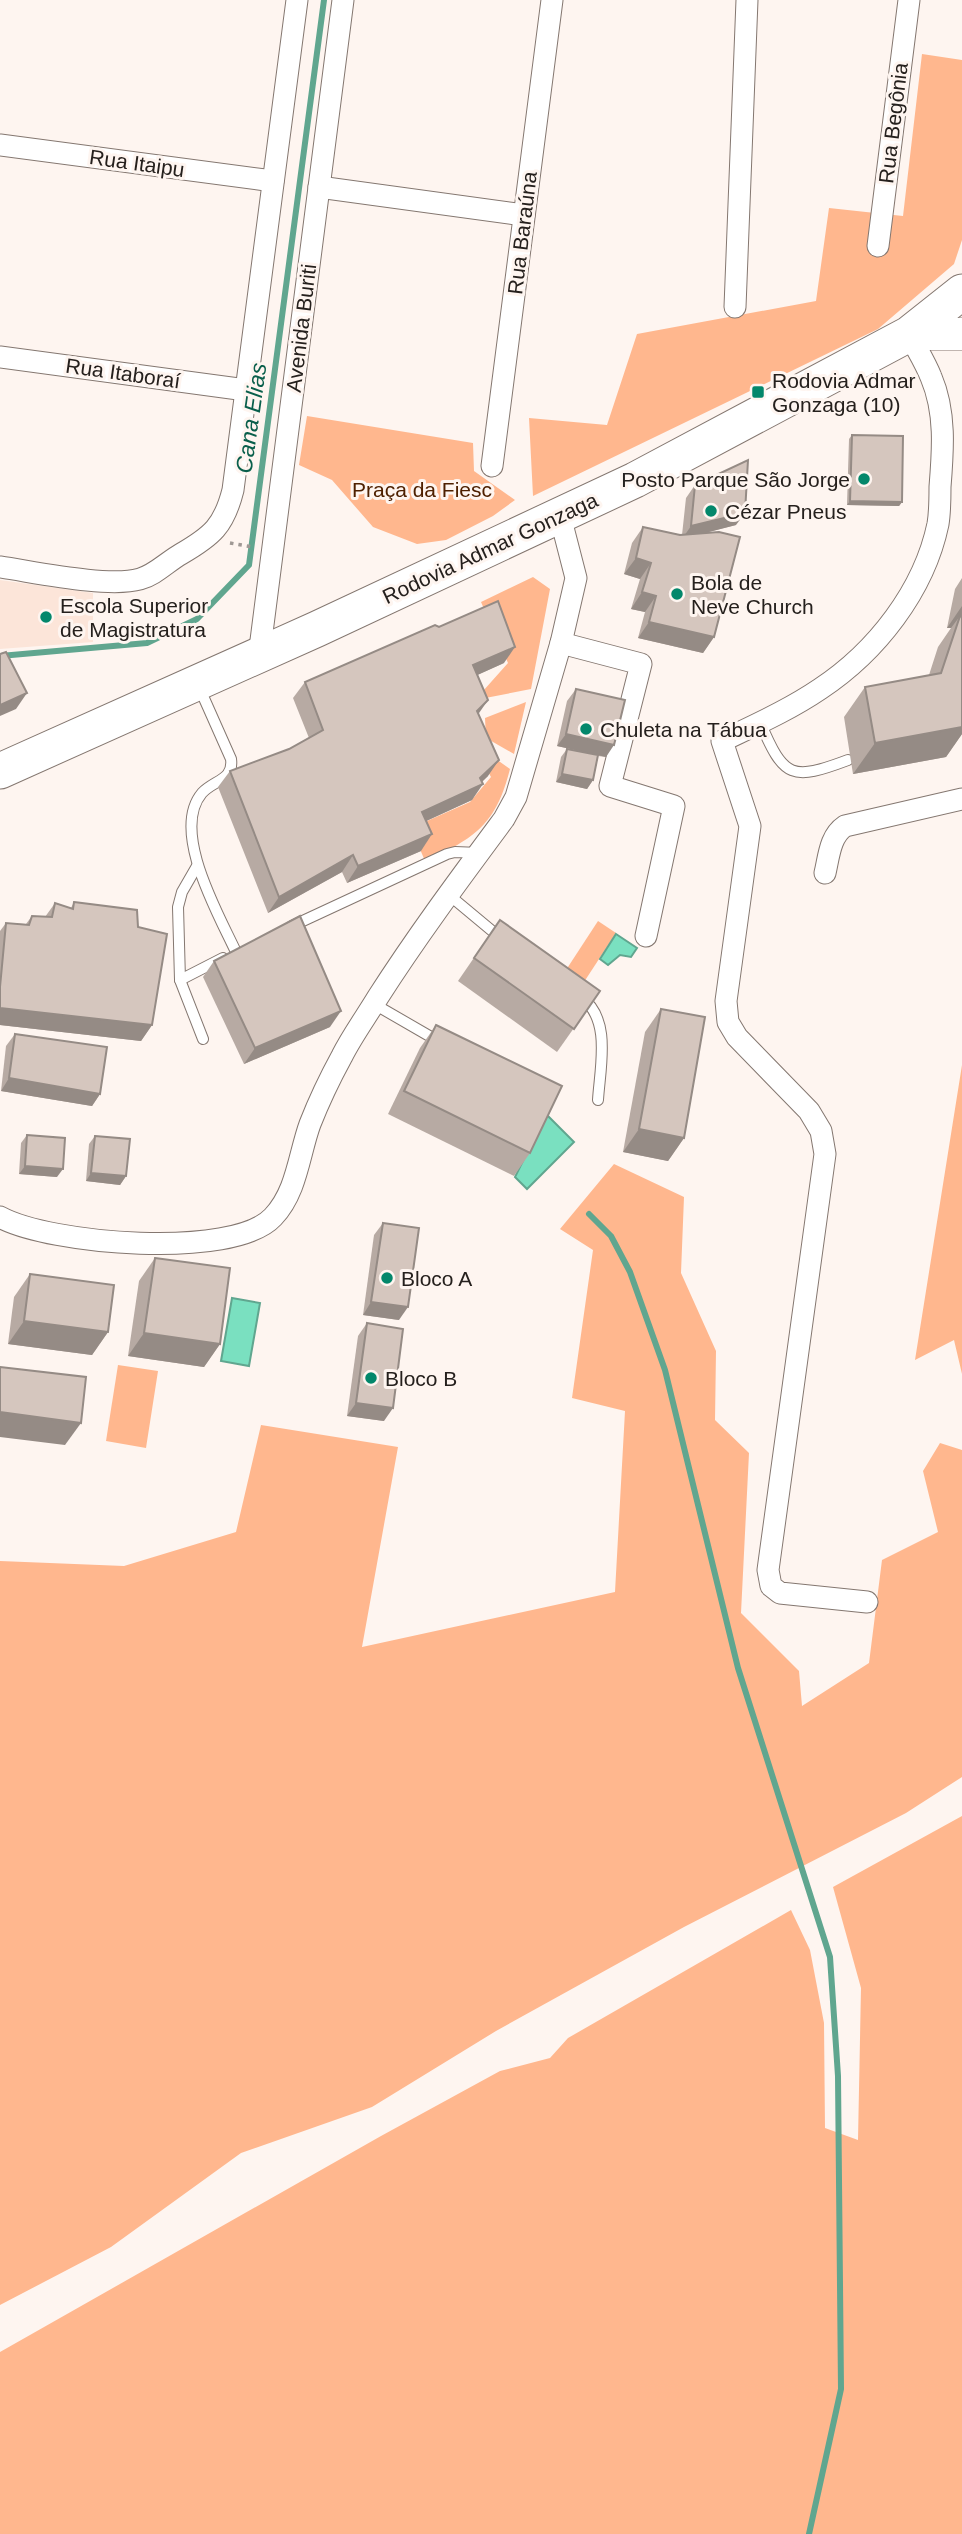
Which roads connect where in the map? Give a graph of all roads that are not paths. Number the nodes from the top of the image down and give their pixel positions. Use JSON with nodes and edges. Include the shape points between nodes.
{"nodes":[{"id":1,"x":297,"y":0,"type":"edge"},
{"id":2,"x":343,"y":0,"type":"edge"},
{"id":3,"x":552,"y":0,"type":"edge"},
{"id":4,"x":747,"y":0,"type":"edge"},
{"id":5,"x":909,"y":0,"type":"edge"},
{"id":6,"x":0,"y":145,"type":"edge"},
{"id":7,"x":273,"y":181,"type":"junction"},
{"id":8,"x":319,"y":187,"type":"junction"},
{"id":9,"x":524,"y":215,"type":"junction"},
{"id":10,"x":878,"y":246,"type":"dead end"},
{"id":11,"x":962,"y":292,"type":"edge"},
{"id":12,"x":735,"y":307,"type":"dead end"},
{"id":13,"x":909,"y":334,"type":"junction"},
{"id":14,"x":962,"y":334,"type":"edge"},
{"id":15,"x":0,"y":357,"type":"edge"},
{"id":16,"x":246,"y":390,"type":"junction"},
{"id":17,"x":492,"y":466,"type":"dead end"},
{"id":18,"x":560,"y":516,"type":"junction"},
{"id":19,"x":0,"y":567,"type":"edge"},
{"id":20,"x":561,"y":643,"type":"junction"},
{"id":21,"x":259,"y":656,"type":"junction"},
{"id":22,"x":198,"y":683,"type":"junction"},
{"id":23,"x":760,"y":722,"type":"junction"},
{"id":24,"x":848,"y":760,"type":"dead end"},
{"id":25,"x":0,"y":771,"type":"edge"},
{"id":26,"x":962,"y":799,"type":"edge"},
{"id":27,"x":479,"y":853,"type":"junction"},
{"id":28,"x":197,"y":866,"type":"junction"},
{"id":29,"x":825,"y":873,"type":"dead end"},
{"id":30,"x":449,"y":895,"type":"junction"},
{"id":31,"x":285,"y":929,"type":"edge"},
{"id":32,"x":646,"y":936,"type":"dead end"},
{"id":33,"x":248,"y":946,"type":"edge"},
{"id":34,"x":516,"y":950,"type":"edge"},
{"id":35,"x":236,"y":952,"type":"junction"},
{"id":36,"x":180,"y":979,"type":"junction"},
{"id":37,"x":568,"y":988,"type":"edge"},
{"id":38,"x":374,"y":1004,"type":"junction"},
{"id":39,"x":203,"y":1039,"type":"dead end"},
{"id":40,"x":446,"y":1045,"type":"edge"},
{"id":41,"x":598,"y":1100,"type":"dead end"},
{"id":42,"x":3,"y":1226,"type":"edge"},
{"id":43,"x":867,"y":1602,"type":"dead end"}],
"edges":[{"from":1,"to":7,"type":"street"},
{"from":2,"to":8,"type":"street","name":"Avenida Buriti"},
{"from":3,"to":9,"type":"street","name":"Rua Baraúna"},
{"from":4,"to":12,"type":"street"},
{"from":5,"to":10,"type":"street","name":"Rua Begônia"},
{"from":6,"to":7,"type":"street","name":"Rua Itaipu"},
{"from":7,"to":16,"type":"street"},
{"from":8,"to":9,"type":"street"},
{"from":8,"to":21,"type":"street","name":"Avenida Buriti"},
{"from":9,"to":17,"type":"street","name":"Rua Baraúna"},
{"from":11,"to":13,"type":"main road","name":"Rodovia Admar Gonzaga"},
{"from":13,"to":14,"type":"main road"},
{"from":13,"to":18,"type":"main road","name":"Rodovia Admar Gonzaga"},
{"from":13,"to":23,"type":"street","via":[[932,377],[944,437],[938,522],[930,552],[909,597],[856,662]]},
{"from":15,"to":16,"type":"street","name":"Rua Itaboraí"},
{"from":16,"to":19,"type":"street","via":[[233,490],[212,535],[153,574],[121,582]]},
{"from":18,"to":20,"type":"street","via":[[576,578]]},
{"from":18,"to":21,"type":"main road","name":"Rodovia Admar Gonzaga"},
{"from":20,"to":27,"type":"street","via":[[516,797]]},
{"from":20,"to":32,"type":"street","via":[[641,664],[610,786],[674,806]]},
{"from":21,"to":22,"type":"main road","name":"Rodovia Admar Gonzaga"},
{"from":22,"to":25,"type":"main road","name":"Rodovia Admar Gonzaga"},
{"from":22,"to":28,"type":"lane","via":[[232,767],[203,792],[194,807]]},
{"from":23,"to":24,"type":"lane","via":[[778,760],[792,771],[813,773]]},
{"from":23,"to":43,"type":"street","via":[[722,741],[750,826],[726,1001],[728,1022],[809,1111],[821,1131],[825,1154],[768,1570],[771,1586],[780,1593]]},
{"from":26,"to":29,"type":"street","via":[[845,826],[833,840]]},
{"from":27,"to":30,"type":"street"},
{"from":27,"to":31,"type":"lane","via":[[447,853]]},
{"from":28,"to":35,"type":"lane"},
{"from":28,"to":36,"type":"lane","via":[[178,906]]},
{"from":30,"to":34,"type":"lane"},
{"from":30,"to":38,"type":"street"},
{"from":33,"to":35,"type":"lane"},
{"from":35,"to":36,"type":"lane"},
{"from":36,"to":39,"type":"lane"},
{"from":37,"to":41,"type":"lane","via":[[590,1003],[599,1018]]},
{"from":38,"to":40,"type":"lane"},
{"from":38,"to":42,"type":"street","via":[[325,1089],[292,1184],[272,1219],[219,1239],[167,1243],[80,1238]]}]}
